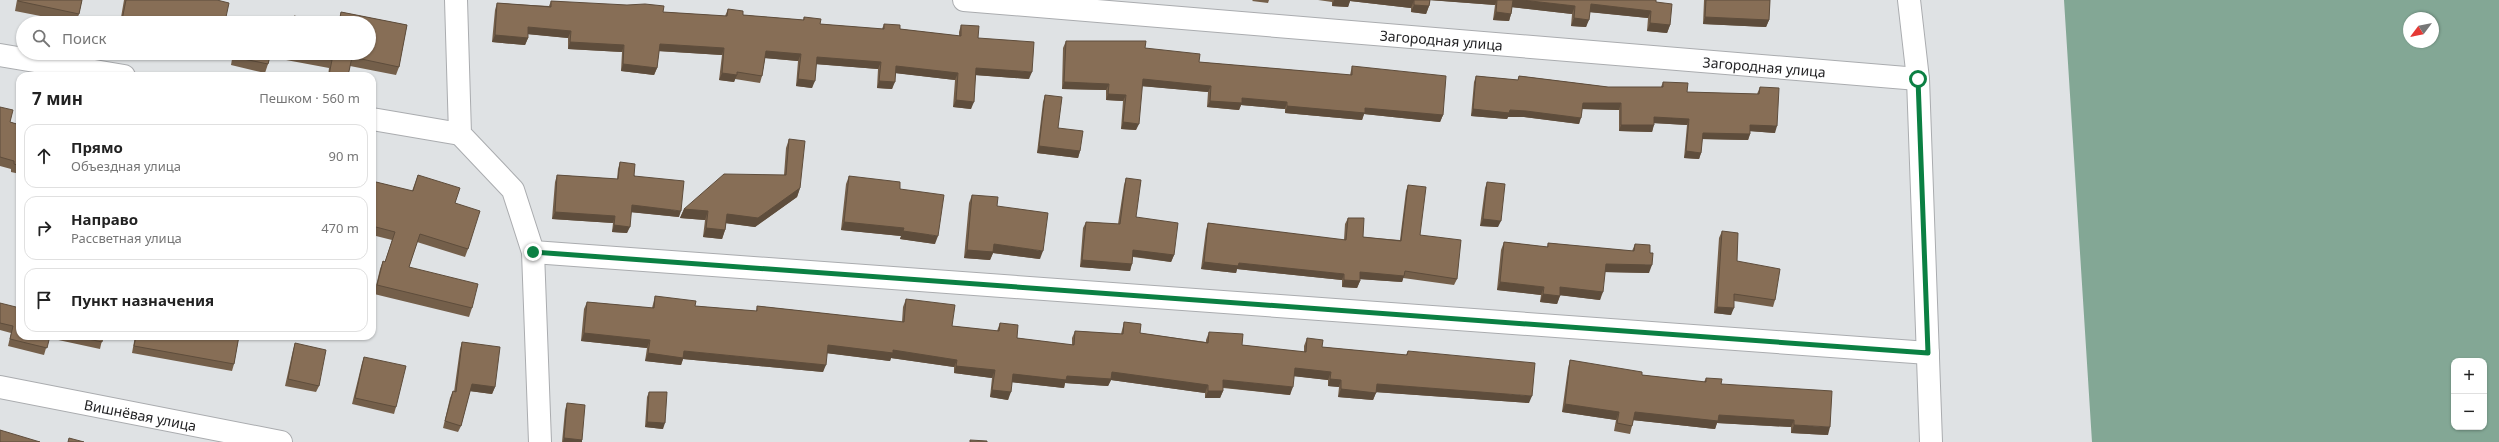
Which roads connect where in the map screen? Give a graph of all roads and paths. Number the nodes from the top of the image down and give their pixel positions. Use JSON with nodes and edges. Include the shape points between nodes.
{"nodes":[{"id":1,"x":456,"y":0,"type":"edge"},
{"id":2,"x":964,"y":0,"type":"edge"},
{"id":3,"x":1909,"y":0,"type":"edge"},
{"id":4,"x":0,"y":55,"type":"edge"},
{"id":5,"x":16,"y":58,"type":"edge"},
{"id":6,"x":30,"y":60,"type":"edge"},
{"id":7,"x":100,"y":72,"type":"edge"},
{"id":8,"x":1918,"y":79,"type":"junction"},
{"id":9,"x":376,"y":120,"type":"edge"},
{"id":10,"x":460,"y":134,"type":"junction"},
{"id":11,"x":533,"y":252,"type":"junction"},
{"id":12,"x":1928,"y":353,"type":"junction"},
{"id":13,"x":0,"y":387,"type":"edge"},
{"id":14,"x":281,"y":442,"type":"edge"},
{"id":15,"x":540,"y":442,"type":"edge"},
{"id":16,"x":1931,"y":442,"type":"edge"}],
"edges":[{"from":1,"to":10,"type":"street"},
{"from":2,"to":8,"type":"street","name":"Загородная улица"},
{"from":3,"to":8,"type":"street"},
{"from":4,"to":5,"type":"street"},
{"from":6,"to":7,"type":"street"},
{"from":8,"to":12,"type":"street"},
{"from":9,"to":10,"type":"street"},
{"from":10,"to":11,"type":"street","via":[[513,190]]},
{"from":11,"to":12,"type":"street"},
{"from":11,"to":15,"type":"street"},
{"from":12,"to":16,"type":"street"},
{"from":13,"to":14,"type":"street","name":"Вишнёвая улица"}]}
